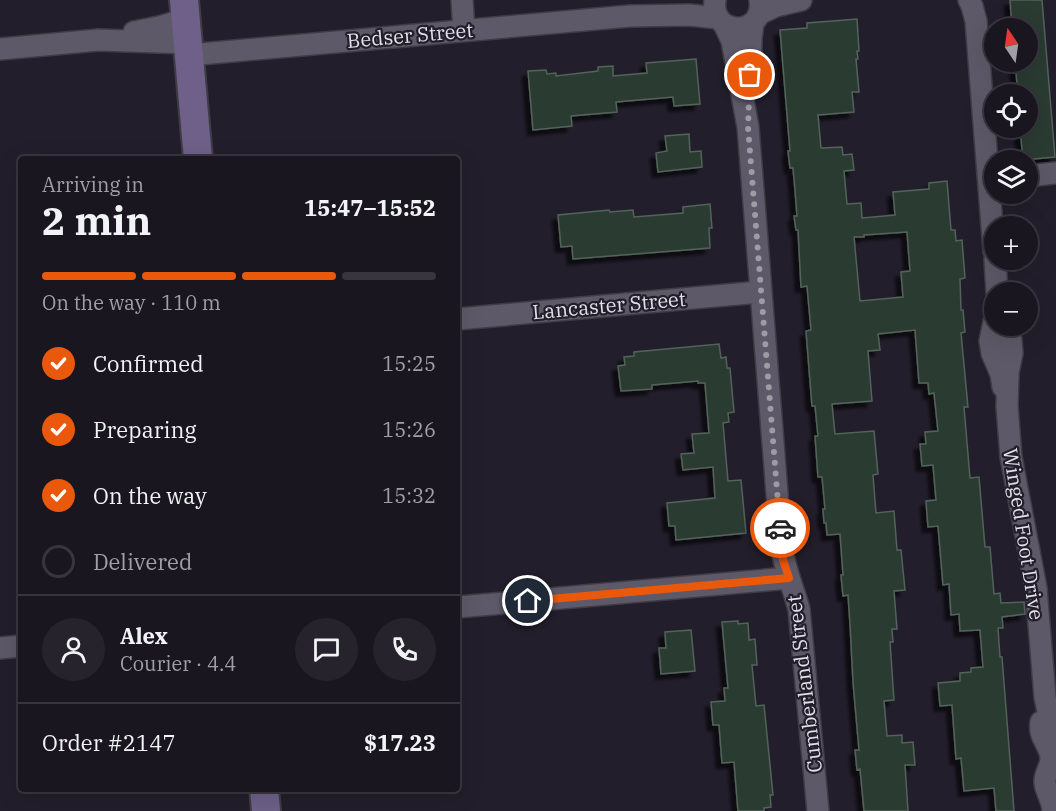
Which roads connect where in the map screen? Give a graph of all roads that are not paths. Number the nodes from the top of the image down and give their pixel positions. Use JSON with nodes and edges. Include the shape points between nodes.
{"nodes":[{"id":1,"x":462,"y":0,"type":"edge"},
{"id":2,"x":696,"y":0,"type":"edge"},
{"id":3,"x":801,"y":0,"type":"edge"},
{"id":4,"x":969,"y":0,"type":"edge"},
{"id":5,"x":757,"y":12,"type":"edge"},
{"id":6,"x":719,"y":14,"type":"edge"},
{"id":7,"x":630,"y":16,"type":"junction"},
{"id":8,"x":186,"y":29,"type":"edge"},
{"id":9,"x":464,"y":30,"type":"junction"},
{"id":10,"x":0,"y":49,"type":"edge"},
{"id":11,"x":748,"y":127,"type":"junction"},
{"id":12,"x":989,"y":150,"type":"edge"},
{"id":13,"x":198,"y":156,"type":"edge"},
{"id":14,"x":1056,"y":173,"type":"edge"},
{"id":15,"x":1038,"y":175,"type":"edge"},
{"id":16,"x":760,"y":292,"type":"junction"},
{"id":17,"x":460,"y":319,"type":"edge"},
{"id":18,"x":991,"y":336,"type":"edge"},
{"id":19,"x":1010,"y":336,"type":"edge"},
{"id":20,"x":1007,"y":405,"type":"junction"},
{"id":21,"x":789,"y":578,"type":"junction"},
{"id":22,"x":460,"y":607,"type":"edge"},
{"id":23,"x":18,"y":646,"type":"edge"},
{"id":24,"x":0,"y":648,"type":"edge"},
{"id":25,"x":1054,"y":747,"type":"edge"},
{"id":26,"x":264,"y":792,"type":"edge"},
{"id":27,"x":1054,"y":802,"type":"edge"},
{"id":28,"x":266,"y":811,"type":"edge"},
{"id":29,"x":818,"y":811,"type":"edge"}],
"edges":[{"from":1,"to":9,"type":"street"},
{"from":2,"to":7,"type":"street","name":"Bedser Street"},
{"from":3,"to":5,"type":"street","name":"Bedser Street"},
{"from":4,"to":12,"type":"street","via":[[976,21]]},
{"from":5,"to":6,"type":"street","name":"Bedser Street","via":[[747,27],[739,28],[731,28]]},
{"from":5,"to":11,"type":"street","name":"Cumberland Street","via":[[751,39]]},
{"from":6,"to":7,"type":"street","name":"Bedser Street"},
{"from":6,"to":11,"type":"street","name":"Cumberland Street","via":[[732,41]]},
{"from":7,"to":9,"type":"street","name":"Bedser Street"},
{"from":8,"to":9,"type":"street","name":"Bedser Street"},
{"from":8,"to":10,"type":"street","name":"Bedser Street","via":[[159,27],[98,40]]},
{"from":8,"to":13,"type":"street"},
{"from":11,"to":16,"type":"street","name":"Cumberland Street"},
{"from":14,"to":15,"type":"street"},
{"from":16,"to":17,"type":"street","name":"Lancaster Street"},
{"from":16,"to":21,"type":"street","name":"Cumberland Street","via":[[781,544]]},
{"from":18,"to":20,"type":"street","name":"Winged Foot Drive"},
{"from":19,"to":20,"type":"street","name":"Winged Foot Drive"},
{"from":20,"to":25,"type":"street","name":"Winged Foot Drive","via":[[1013,471],[1036,588],[1045,698]]},
{"from":21,"to":22,"type":"street"},
{"from":21,"to":29,"type":"street","name":"Cumberland Street","via":[[801,622]]},
{"from":23,"to":24,"type":"street"},
{"from":25,"to":27,"type":"street","name":"Winged Foot Drive","via":[[1045,783]]},
{"from":26,"to":28,"type":"street"}]}
